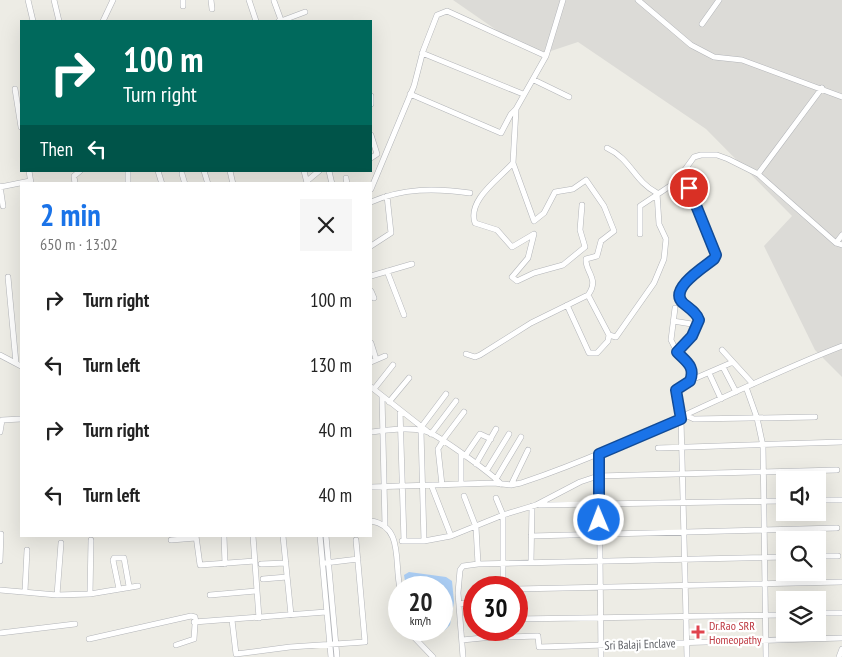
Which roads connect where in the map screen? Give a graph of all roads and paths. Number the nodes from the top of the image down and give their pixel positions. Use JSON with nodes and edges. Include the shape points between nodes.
{"nodes":[{"id":1,"x":28,"y":0,"type":"edge"},
{"id":2,"x":54,"y":0,"type":"edge"},
{"id":3,"x":113,"y":0,"type":"edge"},
{"id":4,"x":183,"y":0,"type":"edge"},
{"id":5,"x":211,"y":0,"type":"edge"},
{"id":6,"x":249,"y":0,"type":"edge"},
{"id":7,"x":563,"y":0,"type":"edge"},
{"id":8,"x":638,"y":0,"type":"edge"},
{"id":9,"x":719,"y":0,"type":"edge"},
{"id":10,"x":274,"y":1,"type":"edge"},
{"id":11,"x":183,"y":6,"type":"dead end"},
{"id":12,"x":212,"y":9,"type":"dead end"},
{"id":13,"x":305,"y":12,"type":"dead end"},
{"id":14,"x":33,"y":20,"type":"edge"},
{"id":15,"x":59,"y":20,"type":"edge"},
{"id":16,"x":103,"y":20,"type":"edge"},
{"id":17,"x":256,"y":20,"type":"edge"},
{"id":18,"x":280,"y":20,"type":"edge"},
{"id":19,"x":283,"y":20,"type":"edge"},
{"id":20,"x":702,"y":24,"type":"dead end"},
{"id":21,"x":422,"y":53,"type":"junction"},
{"id":22,"x":546,"y":56,"type":"junction"},
{"id":23,"x":534,"y":80,"type":"junction"},
{"id":24,"x":822,"y":88,"type":"junction"},
{"id":25,"x":15,"y":89,"type":"dead end"},
{"id":26,"x":410,"y":94,"type":"junction"},
{"id":27,"x":523,"y":94,"type":"junction"},
{"id":28,"x":569,"y":97,"type":"dead end"},
{"id":29,"x":842,"y":97,"type":"edge"},
{"id":30,"x":516,"y":109,"type":"junction"},
{"id":31,"x":20,"y":121,"type":"edge"},
{"id":32,"x":372,"y":138,"type":"edge"},
{"id":33,"x":607,"y":148,"type":"dead end"},
{"id":34,"x":372,"y":157,"type":"edge"},
{"id":35,"x":513,"y":163,"type":"junction"},
{"id":36,"x":319,"y":172,"type":"edge"},
{"id":37,"x":685,"y":172,"type":"junction"},
{"id":38,"x":182,"y":174,"type":"dead end"},
{"id":39,"x":758,"y":174,"type":"junction"},
{"id":40,"x":184,"y":182,"type":"edge"},
{"id":41,"x":308,"y":182,"type":"edge"},
{"id":42,"x":20,"y":183,"type":"edge"},
{"id":43,"x":0,"y":186,"type":"edge"},
{"id":44,"x":372,"y":187,"type":"edge"},
{"id":45,"x":470,"y":193,"type":"dead end"},
{"id":46,"x":657,"y":193,"type":"junction"},
{"id":47,"x":387,"y":196,"type":"junction"},
{"id":48,"x":372,"y":202,"type":"edge"},
{"id":49,"x":582,"y":205,"type":"dead end"},
{"id":50,"x":3,"y":206,"type":"dead end"},
{"id":51,"x":640,"y":234,"type":"dead end"},
{"id":52,"x":842,"y":235,"type":"edge"},
{"id":53,"x":836,"y":243,"type":"junction"},
{"id":54,"x":372,"y":245,"type":"edge"},
{"id":55,"x":842,"y":245,"type":"edge"},
{"id":56,"x":412,"y":264,"type":"dead end"},
{"id":57,"x":387,"y":271,"type":"junction"},
{"id":58,"x":372,"y":276,"type":"edge"},
{"id":59,"x":8,"y":277,"type":"dead end"},
{"id":60,"x":372,"y":293,"type":"edge"},
{"id":61,"x":588,"y":295,"type":"junction"},
{"id":62,"x":374,"y":298,"type":"dead end"},
{"id":63,"x":567,"y":305,"type":"junction"},
{"id":64,"x":675,"y":308,"type":"dead end"},
{"id":65,"x":404,"y":315,"type":"dead end"},
{"id":66,"x":673,"y":321,"type":"junction"},
{"id":67,"x":698,"y":325,"type":"junction"},
{"id":68,"x":609,"y":335,"type":"junction"},
{"id":69,"x":842,"y":346,"type":"edge"},
{"id":70,"x":722,"y":350,"type":"dead end"},
{"id":71,"x":677,"y":352,"type":"junction"},
{"id":72,"x":466,"y":354,"type":"dead end"},
{"id":73,"x":0,"y":355,"type":"edge"},
{"id":74,"x":384,"y":356,"type":"dead end"},
{"id":75,"x":374,"y":360,"type":"edge"},
{"id":76,"x":733,"y":362,"type":"junction"},
{"id":77,"x":19,"y":364,"type":"edge"},
{"id":78,"x":393,"y":365,"type":"dead end"},
{"id":79,"x":723,"y":367,"type":"junction"},
{"id":80,"x":708,"y":373,"type":"junction"},
{"id":81,"x":409,"y":378,"type":"dead end"},
{"id":82,"x":696,"y":378,"type":"dead end"},
{"id":83,"x":753,"y":384,"type":"junction"},
{"id":84,"x":746,"y":387,"type":"junction"},
{"id":85,"x":372,"y":388,"type":"edge"},
{"id":86,"x":736,"y":392,"type":"junction"},
{"id":87,"x":446,"y":394,"type":"dead end"},
{"id":88,"x":382,"y":396,"type":"junction"},
{"id":89,"x":721,"y":399,"type":"junction"},
{"id":90,"x":456,"y":401,"type":"dead end"},
{"id":91,"x":389,"y":402,"type":"junction"},
{"id":92,"x":400,"y":410,"type":"junction"},
{"id":93,"x":464,"y":412,"type":"dead end"},
{"id":94,"x":687,"y":416,"type":"junction"},
{"id":95,"x":814,"y":417,"type":"dead end"},
{"id":96,"x":757,"y":418,"type":"junction"},
{"id":97,"x":20,"y":419,"type":"edge"},
{"id":98,"x":681,"y":419,"type":"junction"},
{"id":99,"x":1,"y":422,"type":"edge"},
{"id":100,"x":421,"y":428,"type":"junction"},
{"id":101,"x":496,"y":429,"type":"dead end"},
{"id":102,"x":401,"y":430,"type":"junction"},
{"id":103,"x":382,"y":431,"type":"junction"},
{"id":104,"x":0,"y":432,"type":"edge"},
{"id":105,"x":372,"y":432,"type":"edge"},
{"id":106,"x":429,"y":432,"type":"junction"},
{"id":107,"x":509,"y":434,"type":"dead end"},
{"id":108,"x":521,"y":437,"type":"dead end"},
{"id":109,"x":490,"y":439,"type":"junction"},
{"id":110,"x":443,"y":441,"type":"junction"},
{"id":111,"x":842,"y":442,"type":"edge"},
{"id":112,"x":681,"y":446,"type":"junction"},
{"id":113,"x":763,"y":446,"type":"junction"},
{"id":114,"x":658,"y":448,"type":"dead end"},
{"id":115,"x":528,"y":450,"type":"dead end"},
{"id":116,"x":599,"y":454,"type":"junction"},
{"id":117,"x":463,"y":455,"type":"junction"},
{"id":118,"x":476,"y":464,"type":"junction"},
{"id":119,"x":487,"y":470,"type":"junction"},
{"id":120,"x":837,"y":470,"type":"dead end"},
{"id":121,"x":764,"y":472,"type":"junction"},
{"id":122,"x":682,"y":473,"type":"junction"},
{"id":123,"x":598,"y":476,"type":"junction"},
{"id":124,"x":496,"y":479,"type":"junction"},
{"id":125,"x":461,"y":484,"type":"junction"},
{"id":126,"x":501,"y":484,"type":"junction"},
{"id":127,"x":402,"y":485,"type":"junction"},
{"id":128,"x":422,"y":485,"type":"junction"},
{"id":129,"x":442,"y":485,"type":"junction"},
{"id":130,"x":512,"y":485,"type":"junction"},
{"id":131,"x":384,"y":486,"type":"junction"},
{"id":132,"x":432,"y":486,"type":"junction"},
{"id":133,"x":372,"y":487,"type":"edge"},
{"id":134,"x":464,"y":496,"type":"dead end"},
{"id":135,"x":496,"y":498,"type":"dead end"},
{"id":136,"x":826,"y":500,"type":"edge"},
{"id":137,"x":842,"y":500,"type":"edge"},
{"id":138,"x":765,"y":501,"type":"junction"},
{"id":139,"x":776,"y":501,"type":"edge"},
{"id":140,"x":683,"y":503,"type":"junction"},
{"id":141,"x":534,"y":505,"type":"junction"},
{"id":142,"x":599,"y":505,"type":"junction"},
{"id":143,"x":503,"y":515,"type":"junction"},
{"id":144,"x":372,"y":521,"type":"edge"},
{"id":145,"x":385,"y":526,"type":"junction"},
{"id":146,"x":476,"y":527,"type":"junction"},
{"id":147,"x":837,"y":528,"type":"dead end"},
{"id":148,"x":764,"y":530,"type":"junction"},
{"id":149,"x":684,"y":532,"type":"junction"},
{"id":150,"x":1,"y":534,"type":"edge"},
{"id":151,"x":599,"y":534,"type":"junction"},
{"id":152,"x":451,"y":536,"type":"junction"},
{"id":153,"x":531,"y":536,"type":"junction"},
{"id":154,"x":196,"y":537,"type":"edge"},
{"id":155,"x":224,"y":537,"type":"edge"},
{"id":156,"x":253,"y":537,"type":"edge"},
{"id":157,"x":283,"y":537,"type":"edge"},
{"id":158,"x":320,"y":537,"type":"edge"},
{"id":159,"x":326,"y":537,"type":"edge"},
{"id":160,"x":91,"y":540,"type":"dead end"},
{"id":161,"x":171,"y":540,"type":"dead end"},
{"id":162,"x":356,"y":540,"type":"dead end"},
{"id":163,"x":404,"y":541,"type":"junction"},
{"id":164,"x":424,"y":541,"type":"junction"},
{"id":165,"x":396,"y":542,"type":"junction"},
{"id":166,"x":61,"y":543,"type":"dead end"},
{"id":167,"x":27,"y":550,"type":"dead end"},
{"id":168,"x":826,"y":556,"type":"edge"},
{"id":169,"x":838,"y":556,"type":"dead end"},
{"id":170,"x":763,"y":557,"type":"junction"},
{"id":171,"x":776,"y":557,"type":"edge"},
{"id":172,"x":684,"y":558,"type":"junction"},
{"id":173,"x":358,"y":559,"type":"junction"},
{"id":174,"x":600,"y":560,"type":"junction"},
{"id":175,"x":0,"y":561,"type":"edge"},
{"id":176,"x":255,"y":561,"type":"junction"},
{"id":177,"x":503,"y":562,"type":"junction"},
{"id":178,"x":531,"y":562,"type":"junction"},
{"id":179,"x":286,"y":563,"type":"junction"},
{"id":180,"x":325,"y":563,"type":"junction"},
{"id":181,"x":224,"y":564,"type":"junction"},
{"id":182,"x":262,"y":564,"type":"dead end"},
{"id":183,"x":478,"y":564,"type":"junction"},
{"id":184,"x":397,"y":576,"type":"edge"},
{"id":185,"x":503,"y":576,"type":"edge"},
{"id":186,"x":287,"y":577,"type":"junction"},
{"id":187,"x":263,"y":579,"type":"dead end"},
{"id":188,"x":842,"y":582,"type":"edge"},
{"id":189,"x":764,"y":584,"type":"junction"},
{"id":190,"x":129,"y":586,"type":"junction"},
{"id":191,"x":138,"y":586,"type":"dead end"},
{"id":192,"x":685,"y":586,"type":"junction"},
{"id":193,"x":600,"y":588,"type":"junction"},
{"id":194,"x":119,"y":589,"type":"junction"},
{"id":195,"x":528,"y":589,"type":"edge"},
{"id":196,"x":0,"y":590,"type":"edge"},
{"id":197,"x":25,"y":591,"type":"junction"},
{"id":198,"x":257,"y":591,"type":"junction"},
{"id":199,"x":90,"y":594,"type":"junction"},
{"id":200,"x":56,"y":595,"type":"junction"},
{"id":201,"x":210,"y":595,"type":"dead end"},
{"id":202,"x":463,"y":603,"type":"edge"},
{"id":203,"x":459,"y":604,"type":"junction"},
{"id":204,"x":326,"y":612,"type":"junction"},
{"id":205,"x":842,"y":612,"type":"edge"},
{"id":206,"x":826,"y":613,"type":"edge"},
{"id":207,"x":776,"y":614,"type":"edge"},
{"id":208,"x":291,"y":615,"type":"junction"},
{"id":209,"x":764,"y":615,"type":"junction"},
{"id":210,"x":686,"y":616,"type":"junction"},
{"id":211,"x":259,"y":618,"type":"junction"},
{"id":212,"x":600,"y":618,"type":"junction"},
{"id":213,"x":232,"y":620,"type":"junction"},
{"id":214,"x":528,"y":620,"type":"edge"},
{"id":215,"x":196,"y":623,"type":"junction"},
{"id":216,"x":76,"y":624,"type":"dead end"},
{"id":217,"x":0,"y":633,"type":"edge"},
{"id":218,"x":528,"y":636,"type":"edge"},
{"id":219,"x":842,"y":638,"type":"edge"},
{"id":220,"x":89,"y":639,"type":"dead end"},
{"id":221,"x":462,"y":640,"type":"joint"},
{"id":222,"x":765,"y":640,"type":"junction"},
{"id":223,"x":417,"y":641,"type":"edge"},
{"id":224,"x":686,"y":643,"type":"junction"},
{"id":225,"x":176,"y":644,"type":"dead end"},
{"id":226,"x":333,"y":644,"type":"junction"},
{"id":227,"x":601,"y":646,"type":"junction"},
{"id":228,"x":331,"y":657,"type":"edge"},
{"id":229,"x":337,"y":657,"type":"edge"},
{"id":230,"x":432,"y":657,"type":"edge"},
{"id":231,"x":463,"y":657,"type":"edge"},
{"id":232,"x":601,"y":657,"type":"edge"},
{"id":233,"x":687,"y":657,"type":"edge"},
{"id":234,"x":766,"y":657,"type":"edge"}],
"edges":[{"from":1,"to":14,"type":"street"},
{"from":2,"to":15,"type":"street"},
{"from":3,"to":16,"type":"street"},
{"from":4,"to":11,"type":"street"},
{"from":5,"to":12,"type":"street"},
{"from":6,"to":17,"type":"street"},
{"from":7,"to":22,"type":"street"},
{"from":8,"to":24,"type":"street","via":[[691,45],[714,57],[742,60]]},
{"from":9,"to":20,"type":"street"},
{"from":10,"to":18,"type":"street"},
{"from":13,"to":19,"type":"street"},
{"from":21,"to":22,"type":"street","via":[[437,15],[444,11]]},
{"from":21,"to":26,"type":"street"},
{"from":21,"to":27,"type":"street"},
{"from":22,"to":23,"type":"street"},
{"from":23,"to":27,"type":"street"},
{"from":23,"to":28,"type":"street"},
{"from":24,"to":29,"type":"street"},
{"from":24,"to":39,"type":"street"},
{"from":25,"to":31,"type":"street"},
{"from":26,"to":30,"type":"street","via":[[501,133]]},
{"from":26,"to":44,"type":"street"},
{"from":27,"to":30,"type":"street"},
{"from":30,"to":35,"type":"street"},
{"from":32,"to":34,"type":"street","via":[[377,154]]},
{"from":33,"to":46,"type":"street","via":[[620,154],[641,183]]},
{"from":35,"to":49,"type":"street","via":[[483,192],[475,204],[473,216],[475,223],[497,230],[512,247],[534,234],[528,258],[512,277],[517,281],[563,265],[585,247],[580,230]]},
{"from":35,"to":61,"type":"street","via":[[534,221],[544,213],[555,192],[572,189],[586,180],[604,206],[614,231],[601,241],[597,256],[586,259],[592,276]]},
{"from":36,"to":41,"type":"street"},
{"from":37,"to":39,"type":"street","via":[[694,157],[701,155],[728,159]]},
{"from":37,"to":46,"type":"street"},
{"from":37,"to":67,"type":"street","via":[[692,198],[716,255],[684,284],[679,296],[699,317]]},
{"from":38,"to":40,"type":"street"},
{"from":39,"to":53,"type":"street"},
{"from":42,"to":43,"type":"street"},
{"from":43,"to":50,"type":"street"},
{"from":45,"to":47,"type":"street","via":[[409,191]]},
{"from":46,"to":51,"type":"street","via":[[654,199],[640,206]]},
{"from":46,"to":68,"type":"street","via":[[659,224],[666,239],[664,258],[654,283],[635,312],[616,337]]},
{"from":47,"to":48,"type":"street"},
{"from":47,"to":54,"type":"street","via":[[391,233]]},
{"from":52,"to":53,"type":"street"},
{"from":53,"to":55,"type":"street"},
{"from":56,"to":57,"type":"street"},
{"from":57,"to":58,"type":"street"},
{"from":57,"to":65,"type":"street"},
{"from":59,"to":77,"type":"street"},
{"from":60,"to":62,"type":"street"},
{"from":61,"to":63,"type":"street"},
{"from":61,"to":68,"type":"street"},
{"from":63,"to":68,"type":"street","via":[[589,353],[597,353],[608,342]]},
{"from":63,"to":72,"type":"street","via":[[480,355]]},
{"from":64,"to":66,"type":"street"},
{"from":66,"to":67,"type":"street"},
{"from":66,"to":71,"type":"street","via":[[671,340]]},
{"from":67,"to":71,"type":"street"},
{"from":69,"to":83,"type":"street"},
{"from":70,"to":76,"type":"street"},
{"from":71,"to":98,"type":"street","via":[[689,362],[692,371],[690,381],[676,390]]},
{"from":73,"to":77,"type":"street"},
{"from":74,"to":75,"type":"street"},
{"from":76,"to":79,"type":"street"},
{"from":76,"to":83,"type":"street"},
{"from":78,"to":85,"type":"street"},
{"from":79,"to":80,"type":"street"},
{"from":79,"to":86,"type":"street"},
{"from":80,"to":82,"type":"street"},
{"from":80,"to":89,"type":"street"},
{"from":81,"to":91,"type":"street"},
{"from":83,"to":84,"type":"street"},
{"from":84,"to":86,"type":"street"},
{"from":84,"to":96,"type":"street"},
{"from":85,"to":88,"type":"street"},
{"from":86,"to":89,"type":"street"},
{"from":87,"to":100,"type":"street"},
{"from":88,"to":91,"type":"street"},
{"from":88,"to":103,"type":"street"},
{"from":89,"to":94,"type":"street"},
{"from":90,"to":106,"type":"street"},
{"from":91,"to":92,"type":"street"},
{"from":92,"to":100,"type":"street"},
{"from":92,"to":102,"type":"street"},
{"from":93,"to":110,"type":"street"},
{"from":94,"to":96,"type":"street","via":[[694,419]]},
{"from":94,"to":98,"type":"street"},
{"from":95,"to":96,"type":"street"},
{"from":96,"to":113,"type":"street"},
{"from":97,"to":99,"type":"street"},
{"from":98,"to":112,"type":"street"},
{"from":98,"to":116,"type":"street"},
{"from":99,"to":104,"type":"street"},
{"from":100,"to":102,"type":"street"},
{"from":100,"to":106,"type":"street"},
{"from":100,"to":128,"type":"street"},
{"from":101,"to":109,"type":"street"},
{"from":102,"to":103,"type":"street"},
{"from":102,"to":127,"type":"street"},
{"from":103,"to":105,"type":"street"},
{"from":103,"to":131,"type":"street"},
{"from":106,"to":110,"type":"street"},
{"from":107,"to":119,"type":"street"},
{"from":108,"to":124,"type":"street"},
{"from":109,"to":117,"type":"street","via":[[480,434]]},
{"from":109,"to":118,"type":"street"},
{"from":110,"to":117,"type":"street"},
{"from":110,"to":129,"type":"street","via":[[438,449]]},
{"from":111,"to":113,"type":"street"},
{"from":112,"to":113,"type":"street"},
{"from":112,"to":114,"type":"street"},
{"from":112,"to":122,"type":"street"},
{"from":113,"to":121,"type":"street"},
{"from":115,"to":130,"type":"street"},
{"from":116,"to":123,"type":"street"},
{"from":116,"to":130,"type":"street"},
{"from":117,"to":118,"type":"street"},
{"from":117,"to":125,"type":"street"},
{"from":118,"to":119,"type":"street"},
{"from":119,"to":124,"type":"street"},
{"from":120,"to":121,"type":"street"},
{"from":121,"to":122,"type":"street"},
{"from":121,"to":138,"type":"street"},
{"from":122,"to":123,"type":"street"},
{"from":122,"to":140,"type":"street"},
{"from":123,"to":141,"type":"street"},
{"from":123,"to":142,"type":"street"},
{"from":124,"to":126,"type":"street"},
{"from":125,"to":126,"type":"street"},
{"from":125,"to":129,"type":"street"},
{"from":126,"to":130,"type":"street"},
{"from":127,"to":128,"type":"street"},
{"from":127,"to":131,"type":"street"},
{"from":127,"to":163,"type":"street"},
{"from":128,"to":132,"type":"street"},
{"from":128,"to":164,"type":"street"},
{"from":129,"to":132,"type":"street"},
{"from":131,"to":133,"type":"street"},
{"from":131,"to":145,"type":"street"},
{"from":132,"to":152,"type":"street"},
{"from":134,"to":146,"type":"street"},
{"from":135,"to":143,"type":"street"},
{"from":136,"to":137,"type":"street"},
{"from":138,"to":139,"type":"street"},
{"from":138,"to":140,"type":"street"},
{"from":138,"to":148,"type":"street"},
{"from":140,"to":142,"type":"street"},
{"from":140,"to":149,"type":"street"},
{"from":141,"to":142,"type":"street"},
{"from":141,"to":143,"type":"street"},
{"from":141,"to":153,"type":"street"},
{"from":142,"to":151,"type":"street"},
{"from":143,"to":146,"type":"street"},
{"from":143,"to":177,"type":"street"},
{"from":144,"to":145,"type":"street"},
{"from":145,"to":165,"type":"street"},
{"from":146,"to":152,"type":"street"},
{"from":146,"to":183,"type":"street"},
{"from":147,"to":148,"type":"street"},
{"from":148,"to":149,"type":"street"},
{"from":148,"to":170,"type":"street"},
{"from":149,"to":151,"type":"street"},
{"from":149,"to":172,"type":"street"},
{"from":150,"to":175,"type":"street"},
{"from":151,"to":153,"type":"street"},
{"from":151,"to":174,"type":"street"},
{"from":152,"to":164,"type":"street"},
{"from":153,"to":178,"type":"street"},
{"from":154,"to":161,"type":"street"},
{"from":154,"to":181,"type":"street","via":[[200,565]]},
{"from":155,"to":181,"type":"street"},
{"from":156,"to":176,"type":"street"},
{"from":157,"to":179,"type":"street"},
{"from":158,"to":180,"type":"street"},
{"from":159,"to":180,"type":"street"},
{"from":160,"to":199,"type":"street"},
{"from":162,"to":173,"type":"street"},
{"from":163,"to":164,"type":"street"},
{"from":163,"to":165,"type":"street"},
{"from":165,"to":184,"type":"street"},
{"from":166,"to":200,"type":"street"},
{"from":167,"to":197,"type":"street"},
{"from":168,"to":169,"type":"street"},
{"from":170,"to":171,"type":"street"},
{"from":170,"to":172,"type":"street"},
{"from":170,"to":189,"type":"street"},
{"from":172,"to":174,"type":"street"},
{"from":172,"to":192,"type":"street"},
{"from":173,"to":180,"type":"street"},
{"from":173,"to":226,"type":"street","via":[[365,642]]},
{"from":174,"to":178,"type":"street"},
{"from":174,"to":193,"type":"street"},
{"from":176,"to":181,"type":"street"},
{"from":176,"to":198,"type":"street"},
{"from":177,"to":178,"type":"street"},
{"from":177,"to":183,"type":"street"},
{"from":177,"to":185,"type":"street"},
{"from":179,"to":182,"type":"street"},
{"from":179,"to":186,"type":"street"},
{"from":180,"to":204,"type":"street"},
{"from":180,"to":226,"type":"street"},
{"from":183,"to":203,"type":"street","via":[[464,566],[460,570]]},
{"from":186,"to":187,"type":"street"},
{"from":186,"to":208,"type":"street"},
{"from":188,"to":189,"type":"street"},
{"from":189,"to":192,"type":"street"},
{"from":189,"to":209,"type":"street"},
{"from":190,"to":191,"type":"street"},
{"from":190,"to":194,"type":"street"},
{"from":190,"to":194,"type":"street","via":[[124,558],[114,558]]},
{"from":192,"to":193,"type":"street"},
{"from":192,"to":210,"type":"street"},
{"from":193,"to":195,"type":"street"},
{"from":193,"to":212,"type":"street"},
{"from":194,"to":199,"type":"street"},
{"from":196,"to":197,"type":"street"},
{"from":197,"to":200,"type":"street"},
{"from":198,"to":201,"type":"street"},
{"from":198,"to":211,"type":"street"},
{"from":199,"to":200,"type":"street"},
{"from":202,"to":203,"type":"street"},
{"from":203,"to":221,"type":"street"},
{"from":204,"to":208,"type":"street"},
{"from":204,"to":226,"type":"street"},
{"from":205,"to":206,"type":"street"},
{"from":207,"to":209,"type":"street"},
{"from":208,"to":211,"type":"street"},
{"from":209,"to":210,"type":"street"},
{"from":209,"to":222,"type":"street"},
{"from":210,"to":212,"type":"street"},
{"from":210,"to":224,"type":"street"},
{"from":211,"to":213,"type":"street"},
{"from":212,"to":214,"type":"street"},
{"from":212,"to":227,"type":"street"},
{"from":213,"to":215,"type":"street"},
{"from":213,"to":226,"type":"street","via":[[236,654]]},
{"from":215,"to":220,"type":"street","via":[[195,617],[191,616]]},
{"from":215,"to":225,"type":"street","via":[[194,639]]},
{"from":216,"to":217,"type":"street"},
{"from":218,"to":227,"type":"street","name":"Sri Balaji Enclave","via":[[538,636],[539,647]]},
{"from":219,"to":222,"type":"street","name":"Sri Balaji Enclave"},
{"from":221,"to":231,"type":"street"},
{"from":222,"to":224,"type":"street","name":"Sri Balaji Enclave"},
{"from":222,"to":234,"type":"street"},
{"from":223,"to":230,"type":"street"},
{"from":224,"to":227,"type":"street","name":"Sri Balaji Enclave"},
{"from":224,"to":233,"type":"street"},
{"from":226,"to":228,"type":"street"},
{"from":226,"to":229,"type":"street"},
{"from":227,"to":232,"type":"street"}]}
